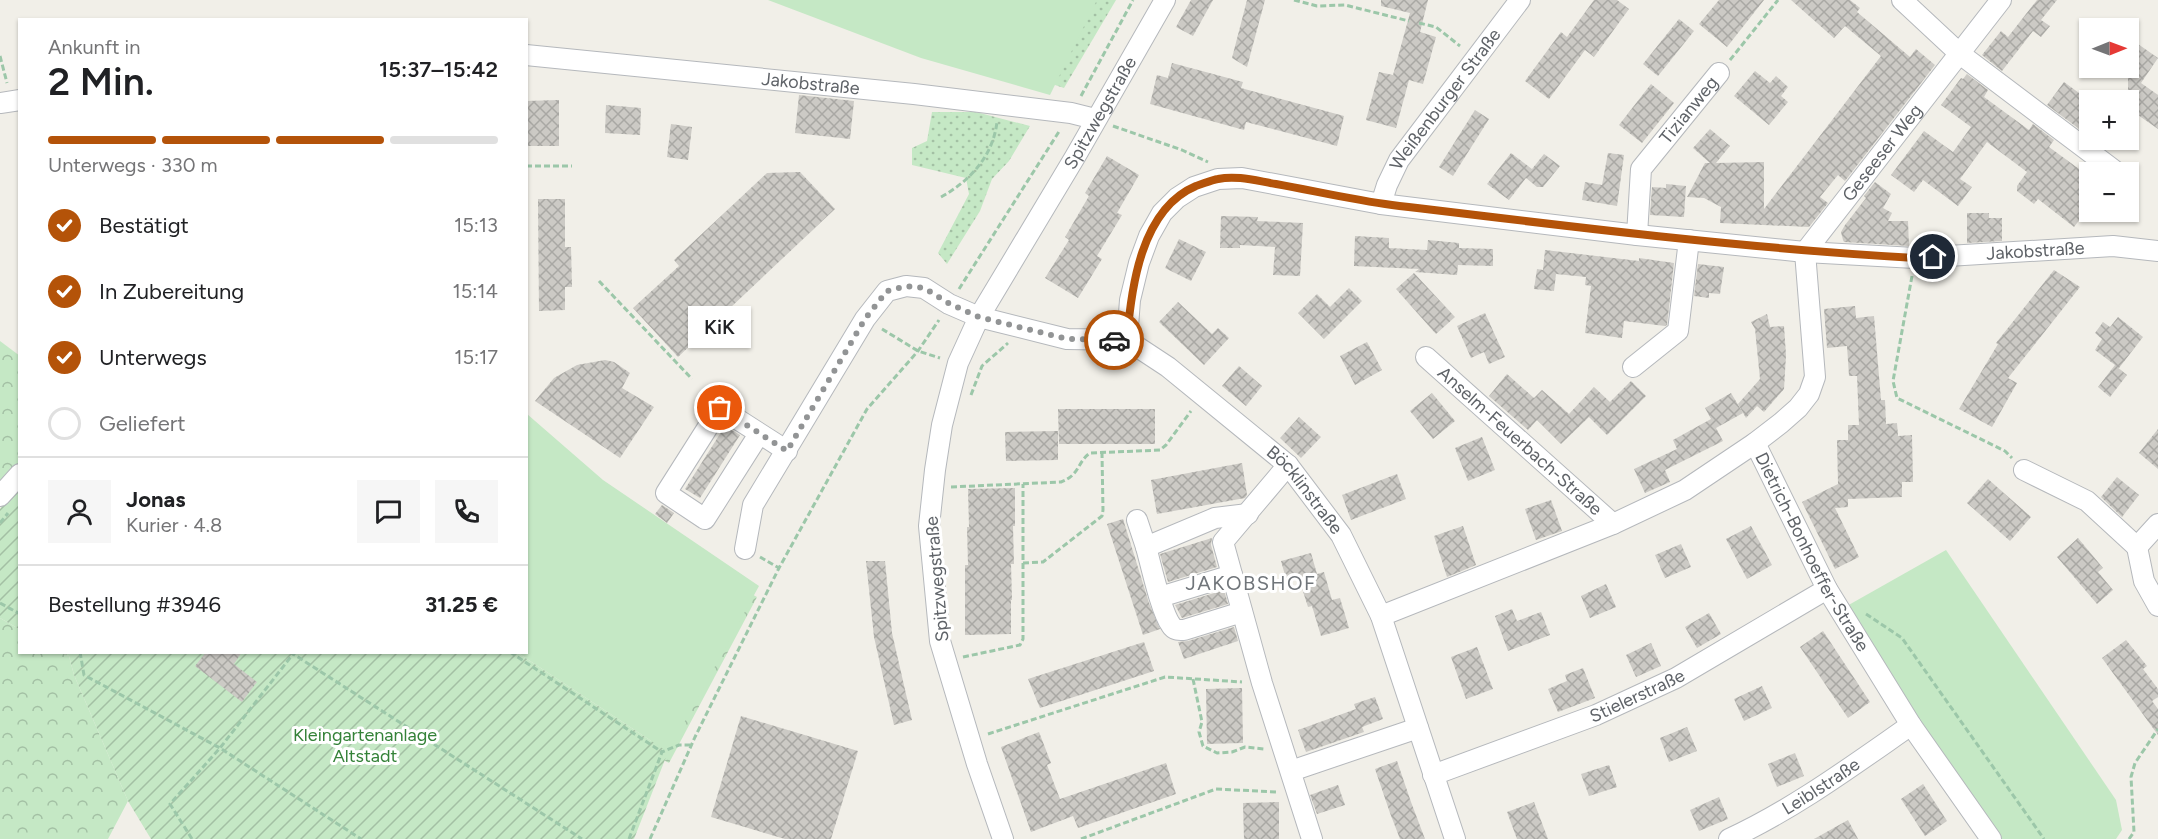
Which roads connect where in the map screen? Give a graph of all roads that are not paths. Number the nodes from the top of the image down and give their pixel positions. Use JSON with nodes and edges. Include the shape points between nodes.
{"nodes":[{"id":1,"x":1165,"y":0,"type":"edge"},
{"id":2,"x":1520,"y":0,"type":"edge"},
{"id":3,"x":1902,"y":0,"type":"edge"},
{"id":4,"x":2001,"y":0,"type":"edge"},
{"id":5,"x":1960,"y":54,"type":"junction"},
{"id":6,"x":528,"y":55,"type":"edge"},
{"id":7,"x":1719,"y":73,"type":"road end"},
{"id":8,"x":1104,"y":123,"type":"junction"},
{"id":9,"x":2103,"y":162,"type":"edge"},
{"id":10,"x":1381,"y":204,"type":"junction"},
{"id":11,"x":1637,"y":235,"type":"junction"},
{"id":12,"x":1689,"y":240,"type":"junction"},
{"id":13,"x":2158,"y":251,"type":"edge"},
{"id":14,"x":1805,"y":252,"type":"junction"},
{"id":15,"x":979,"y":317,"type":"junction"},
{"id":16,"x":1127,"y":340,"type":"junction"},
{"id":17,"x":1426,"y":357,"type":"dead end"},
{"id":18,"x":1634,"y":367,"type":"dead end"},
{"id":19,"x":759,"y":434,"type":"junction"},
{"id":20,"x":1755,"y":443,"type":"junction"},
{"id":21,"x":787,"y":451,"type":"junction"},
{"id":22,"x":1288,"y":465,"type":"junction"},
{"id":23,"x":2024,"y":470,"type":"road end"},
{"id":24,"x":18,"y":476,"type":"edge"},
{"id":25,"x":0,"y":496,"type":"edge"},
{"id":26,"x":1248,"y":514,"type":"junction"},
{"id":27,"x":1137,"y":520,"type":"dead end"},
{"id":28,"x":1613,"y":524,"type":"junction"},
{"id":29,"x":2158,"y":524,"type":"edge"},
{"id":30,"x":1146,"y":547,"type":"junction"},
{"id":31,"x":2137,"y":547,"type":"junction"},
{"id":32,"x":745,"y":549,"type":"dead end"},
{"id":33,"x":1232,"y":575,"type":"junction"},
{"id":34,"x":1827,"y":590,"type":"junction"},
{"id":35,"x":1160,"y":597,"type":"junction"},
{"id":36,"x":2158,"y":606,"type":"edge"},
{"id":37,"x":1242,"y":612,"type":"junction"},
{"id":38,"x":1381,"y":616,"type":"junction"},
{"id":39,"x":1911,"y":725,"type":"junction"},
{"id":40,"x":1418,"y":728,"type":"junction"},
{"id":41,"x":1291,"y":771,"type":"junction"},
{"id":42,"x":1433,"y":775,"type":"junction"},
{"id":43,"x":1004,"y":839,"type":"edge"},
{"id":44,"x":1312,"y":839,"type":"edge"},
{"id":45,"x":1455,"y":839,"type":"edge"},
{"id":46,"x":1728,"y":839,"type":"edge"},
{"id":47,"x":1991,"y":839,"type":"edge"}],
"edges":[{"from":1,"to":8,"type":"street","name":"Spitzwegstraße"},
{"from":2,"to":10,"type":"street","name":"Weißenburger Straße","via":[[1399,160]]},
{"from":3,"to":5,"type":"street"},
{"from":4,"to":5,"type":"street","name":"Geseeser Weg"},
{"from":5,"to":9,"type":"street"},
{"from":5,"to":14,"type":"street","name":"Geseeser Weg"},
{"from":6,"to":8,"type":"street","name":"Jakobstraße","via":[[999,104],[1071,113]]},
{"from":7,"to":11,"type":"street","name":"Tizianweg","via":[[1641,169]]},
{"from":8,"to":15,"type":"street","name":"Spitzwegstraße","via":[[1075,157]]},
{"from":10,"to":11,"type":"street","name":"Jakobstraße"},
{"from":10,"to":16,"type":"street","name":"Jakobstraße","via":[[1242,178],[1218,179],[1194,187],[1162,213],[1149,236],[1130,300]]},
{"from":11,"to":12,"type":"street","name":"Jakobstraße"},
{"from":12,"to":14,"type":"street","name":"Jakobstraße"},
{"from":12,"to":18,"type":"street","via":[[1678,331]]},
{"from":13,"to":14,"type":"street","name":"Jakobstraße","via":[[2113,246],[1915,258]]},
{"from":14,"to":20,"type":"street","name":"Dietrich-Bonhoeffer-Straße","via":[[1815,377],[1798,408]]},
{"from":15,"to":16,"type":"street","via":[[1067,339]]},
{"from":15,"to":21,"type":"street","via":[[924,288],[906,286],[887,291],[865,319]]},
{"from":15,"to":43,"type":"street","name":"Spitzwegstraße","via":[[958,363],[942,425],[929,526],[940,641],[976,764]]},
{"from":16,"to":22,"type":"street","name":"Böcklinstraße","via":[[1168,367]]},
{"from":17,"to":28,"type":"street","name":"Anselm-Feuerbach-Straße"},
{"from":19,"to":19,"type":"street","via":[[705,519],[666,493],[720,408]]},
{"from":19,"to":21,"type":"street"},
{"from":20,"to":28,"type":"street","name":"Anselm-Feuerbach-Straße","via":[[1685,490]]},
{"from":20,"to":34,"type":"street","name":"Dietrich-Bonhoeffer-Straße"},
{"from":21,"to":32,"type":"street","via":[[753,505]]},
{"from":22,"to":26,"type":"street"},
{"from":22,"to":38,"type":"street","name":"Böcklinstraße","via":[[1341,535]]},
{"from":23,"to":31,"type":"street","via":[[2086,501]]},
{"from":24,"to":25,"type":"street"},
{"from":26,"to":30,"type":"street","via":[[1215,518]]},
{"from":26,"to":33,"type":"street","via":[[1223,542]]},
{"from":27,"to":30,"type":"street"},
{"from":28,"to":38,"type":"street","name":"Anselm-Feuerbach-Straße"},
{"from":29,"to":31,"type":"street"},
{"from":30,"to":35,"type":"street"},
{"from":31,"to":36,"type":"street","via":[[2145,581]]},
{"from":33,"to":35,"type":"street"},
{"from":33,"to":37,"type":"street"},
{"from":34,"to":39,"type":"street","name":"Dietrich-Bonhoeffer-Straße"},
{"from":34,"to":42,"type":"street","name":"Stielerstraße","via":[[1676,678],[1596,715]]},
{"from":35,"to":37,"type":"street","via":[[1170,624],[1178,630]]},
{"from":37,"to":41,"type":"street"},
{"from":38,"to":40,"type":"street","name":"Böcklinstraße"},
{"from":39,"to":46,"type":"street","name":"Leiblstraße","via":[[1832,781]]},
{"from":39,"to":47,"type":"street","name":"Dietrich-Bonhoeffer-Straße"},
{"from":40,"to":41,"type":"street"},
{"from":40,"to":42,"type":"street","name":"Böcklinstraße"},
{"from":41,"to":44,"type":"street"},
{"from":42,"to":45,"type":"street","name":"Böcklinstraße"}]}
